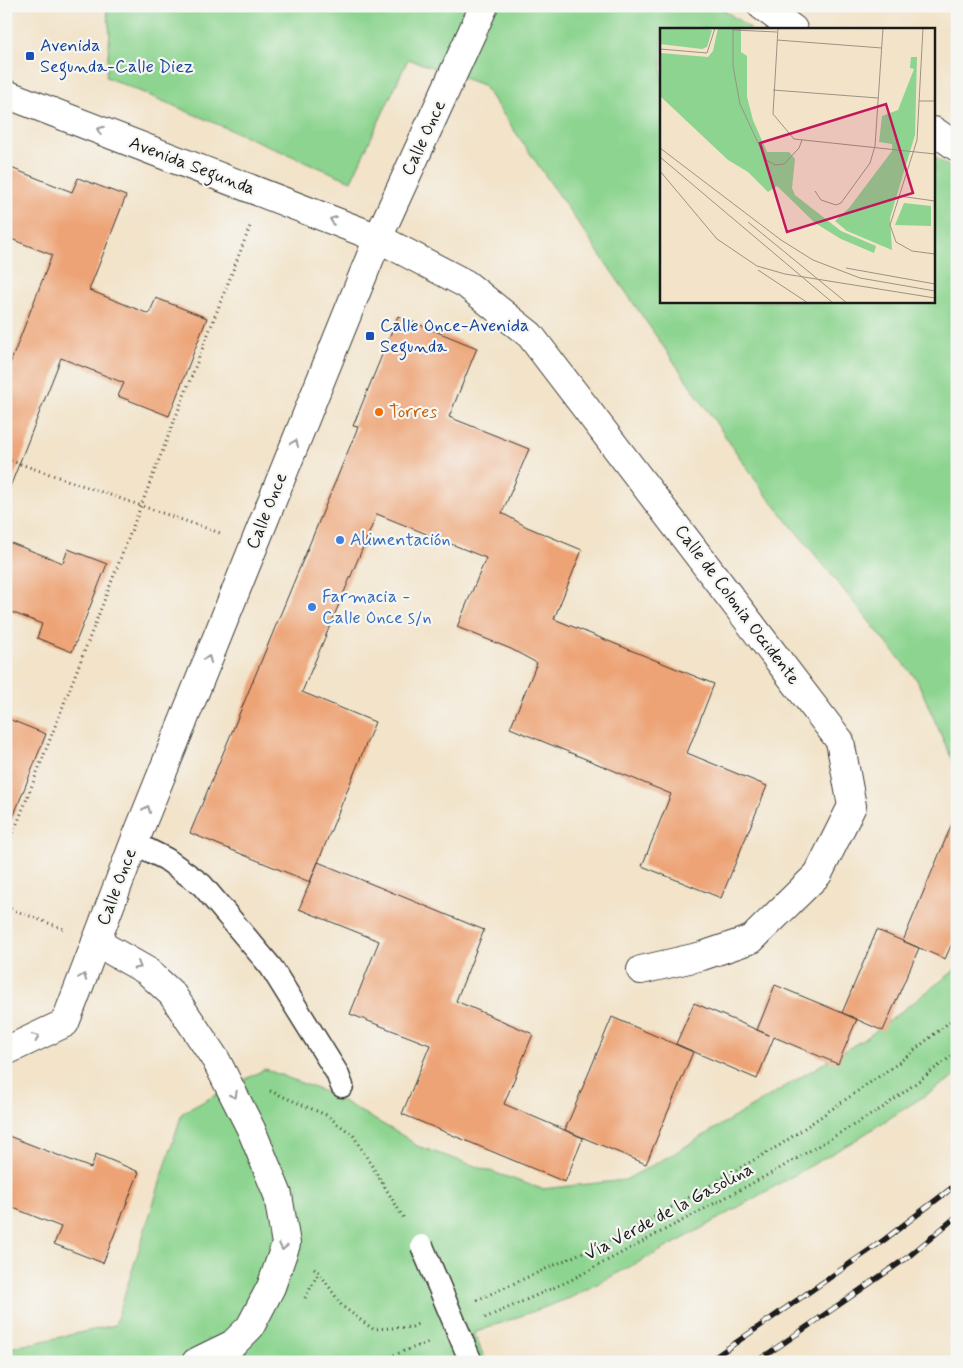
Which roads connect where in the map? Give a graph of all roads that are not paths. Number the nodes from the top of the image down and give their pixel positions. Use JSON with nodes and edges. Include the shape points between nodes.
{"nodes":[{"id":1,"x":484,"y":6,"type":"edge"},
{"id":2,"x":762,"y":6,"type":"edge"},
{"id":3,"x":792,"y":28,"type":"edge"},
{"id":4,"x":6,"y":94,"type":"edge"},
{"id":5,"x":378,"y":238,"type":"junction"},
{"id":6,"x":134,"y":843,"type":"junction"},
{"id":7,"x":96,"y":942,"type":"junction"},
{"id":8,"x":641,"y":970,"type":"dead end"},
{"id":9,"x":6,"y":1051,"type":"edge"},
{"id":10,"x":342,"y":1086,"type":"dead end"},
{"id":11,"x":422,"y":1246,"type":"road end"},
{"id":12,"x":196,"y":1362,"type":"edge"},
{"id":13,"x":471,"y":1362,"type":"edge"}],
"edges":[{"from":1,"to":5,"type":"street","name":"Calle Once"},
{"from":2,"to":3,"type":"street"},
{"from":5,"to":4,"type":"street","name":"Avenida Segunda","one_way":true},
{"from":6,"to":5,"type":"street","name":"Calle Once","one_way":true},
{"from":5,"to":8,"type":"street","name":"Calle de Colonia Occidente","via":[[466,284],[530,335],[840,741],[852,806],[818,874],[752,939],[702,956]]},
{"from":6,"to":7,"type":"street","name":"Calle Once"},
{"from":6,"to":10,"type":"lane","via":[[166,859],[202,884],[271,966]]},
{"from":9,"to":7,"type":"street","name":"Calle Once","one_way":true,"via":[[65,1023]]},
{"from":7,"to":12,"type":"street","one_way":true,"via":[[147,971],[172,994],[216,1060],[235,1096],[278,1195],[286,1244],[270,1287],[250,1327],[233,1344]]},
{"from":11,"to":13,"type":"lane","bridge":true}]}
